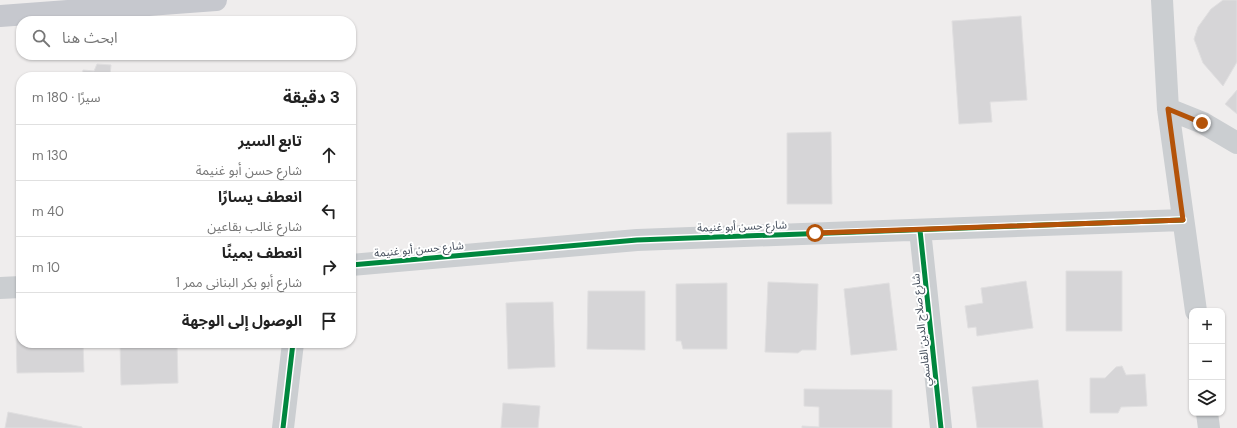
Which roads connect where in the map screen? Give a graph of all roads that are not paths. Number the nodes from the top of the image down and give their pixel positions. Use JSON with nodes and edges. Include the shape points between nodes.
{"nodes":[{"id":1,"x":216,"y":0,"type":"edge"},
{"id":2,"x":1162,"y":0,"type":"edge"},
{"id":3,"x":0,"y":16,"type":"edge"},
{"id":4,"x":1168,"y":109,"type":"junction"},
{"id":5,"x":1237,"y":144,"type":"edge"},
{"id":6,"x":1183,"y":220,"type":"junction"},
{"id":7,"x":920,"y":230,"type":"junction"},
{"id":8,"x":356,"y":265,"type":"edge"},
{"id":9,"x":16,"y":287,"type":"edge"},
{"id":10,"x":0,"y":288,"type":"edge"},
{"id":11,"x":1196,"y":308,"type":"edge"},
{"id":12,"x":292,"y":348,"type":"edge"},
{"id":13,"x":1207,"y":416,"type":"edge"},
{"id":14,"x":284,"y":428,"type":"edge"},
{"id":15,"x":941,"y":428,"type":"edge"},
{"id":16,"x":1209,"y":428,"type":"edge"}],
"edges":[{"from":1,"to":3,"type":"main road"},
{"from":2,"to":4,"type":"street"},
{"from":4,"to":5,"type":"street","via":[[1202,123]]},
{"from":4,"to":6,"type":"street"},
{"from":6,"to":7,"type":"street","name":"شارع حسن أبو غنيمة"},
{"from":6,"to":11,"type":"street"},
{"from":7,"to":8,"type":"street","name":"شارع حسن أبو غنيمة","via":[[637,240]]},
{"from":7,"to":15,"type":"street","name":"شارع صلاح الدين القاسمي"},
{"from":9,"to":10,"type":"street"},
{"from":12,"to":14,"type":"street"},
{"from":13,"to":16,"type":"street"}]}
